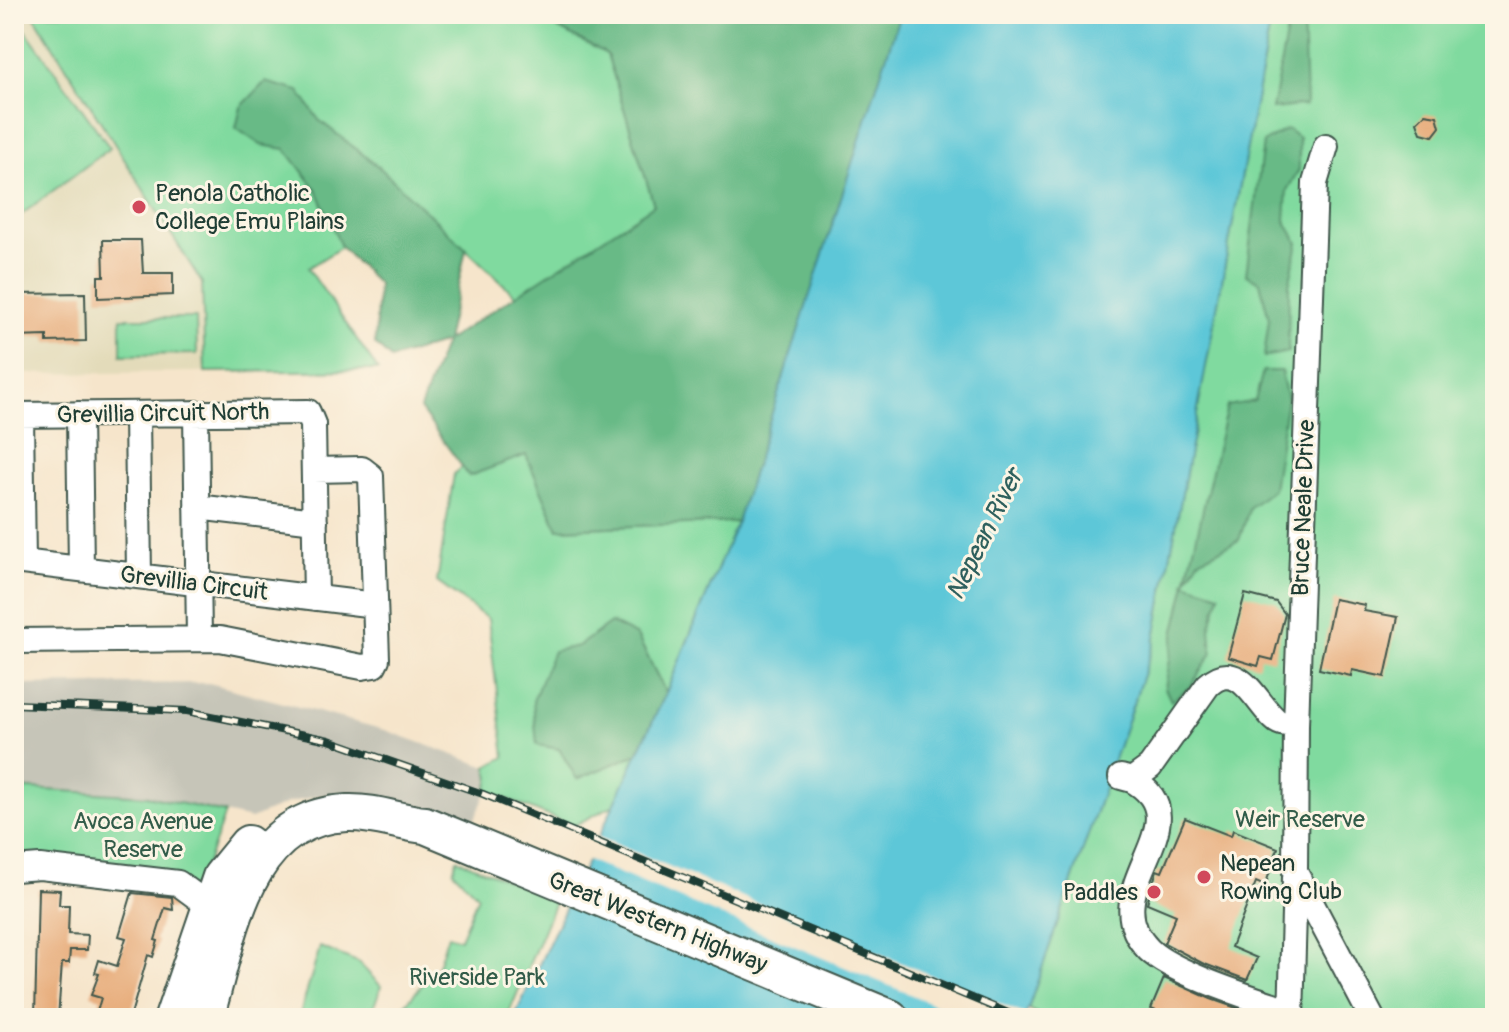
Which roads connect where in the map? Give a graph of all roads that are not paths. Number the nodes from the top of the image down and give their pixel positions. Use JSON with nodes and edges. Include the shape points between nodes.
{"nodes":[{"id":1,"x":1326,"y":146,"type":"dead end"},
{"id":2,"x":196,"y":413,"type":"junction"},
{"id":3,"x":79,"y":414,"type":"junction"},
{"id":4,"x":137,"y":414,"type":"junction"},
{"id":5,"x":18,"y":415,"type":"edge"},
{"id":6,"x":314,"y":470,"type":"junction"},
{"id":7,"x":197,"y":507,"type":"junction"},
{"id":8,"x":315,"y":521,"type":"junction"},
{"id":9,"x":19,"y":561,"type":"edge"},
{"id":10,"x":81,"y":569,"type":"junction"},
{"id":11,"x":139,"y":576,"type":"junction"},
{"id":12,"x":198,"y":583,"type":"junction"},
{"id":13,"x":316,"y":598,"type":"junction"},
{"id":14,"x":375,"y":605,"type":"junction"},
{"id":15,"x":199,"y":638,"type":"junction"},
{"id":16,"x":14,"y":641,"type":"edge"},
{"id":17,"x":1296,"y":725,"type":"junction"},
{"id":18,"x":425,"y":825,"type":"junction"},
{"id":19,"x":14,"y":869,"type":"edge"},
{"id":20,"x":1295,"y":872,"type":"junction"},
{"id":21,"x":209,"y":906,"type":"junction"},
{"id":22,"x":1291,"y":1014,"type":"edge"},
{"id":23,"x":173,"y":1018,"type":"edge"},
{"id":24,"x":205,"y":1018,"type":"edge"},
{"id":25,"x":890,"y":1018,"type":"edge"},
{"id":26,"x":1372,"y":1018,"type":"edge"}],
"edges":[{"from":1,"to":17,"type":"street","name":"Bruce Neale Drive","via":[[1315,183]]},
{"from":2,"to":4,"type":"street","name":"Grevillia Circuit North"},
{"from":2,"to":6,"type":"street","name":"Grevillia Circuit North","via":[[311,415]]},
{"from":2,"to":7,"type":"street"},
{"from":3,"to":4,"type":"street","name":"Grevillia Circuit North"},
{"from":3,"to":5,"type":"street","name":"Grevillia Circuit North"},
{"from":3,"to":10,"type":"street"},
{"from":4,"to":11,"type":"street"},
{"from":5,"to":9,"type":"street"},
{"from":6,"to":8,"type":"street"},
{"from":6,"to":14,"type":"street","via":[[362,469],[371,476]]},
{"from":7,"to":8,"type":"street"},
{"from":7,"to":12,"type":"street"},
{"from":8,"to":13,"type":"street"},
{"from":9,"to":10,"type":"street","name":"Grevillia Circuit"},
{"from":10,"to":11,"type":"street","name":"Grevillia Circuit"},
{"from":11,"to":12,"type":"street","name":"Grevillia Circuit"},
{"from":12,"to":13,"type":"street","name":"Grevillia Circuit"},
{"from":12,"to":15,"type":"street"},
{"from":13,"to":14,"type":"street","name":"Grevillia Circuit"},
{"from":14,"to":15,"type":"street","via":[[377,659],[369,667]]},
{"from":15,"to":16,"type":"street"},
{"from":17,"to":20,"type":"street","name":"Bruce Neale Drive"},
{"from":17,"to":22,"type":"street","via":[[1276,720],[1244,683],[1217,678],[1150,767],[1127,778],[1155,798],[1160,819],[1130,900],[1141,940],[1164,961]]},
{"from":18,"to":21,"type":"highway","name":"Great Western Highway","via":[[417,816],[360,803],[330,804],[291,815],[255,838],[230,863]]},
{"from":18,"to":24,"type":"highway","name":"Great Western Highway","via":[[375,814],[339,814],[304,824],[280,839],[245,885]]},
{"from":18,"to":25,"type":"highway","name":"Great Western Highway"},
{"from":19,"to":21,"type":"street","via":[[40,867],[178,883]]},
{"from":20,"to":22,"type":"street","name":"Bruce Neale Drive"},
{"from":20,"to":26,"type":"street","name":"Bruce Neale Drive"},
{"from":21,"to":23,"type":"highway","name":"Great Western Highway"}]}
